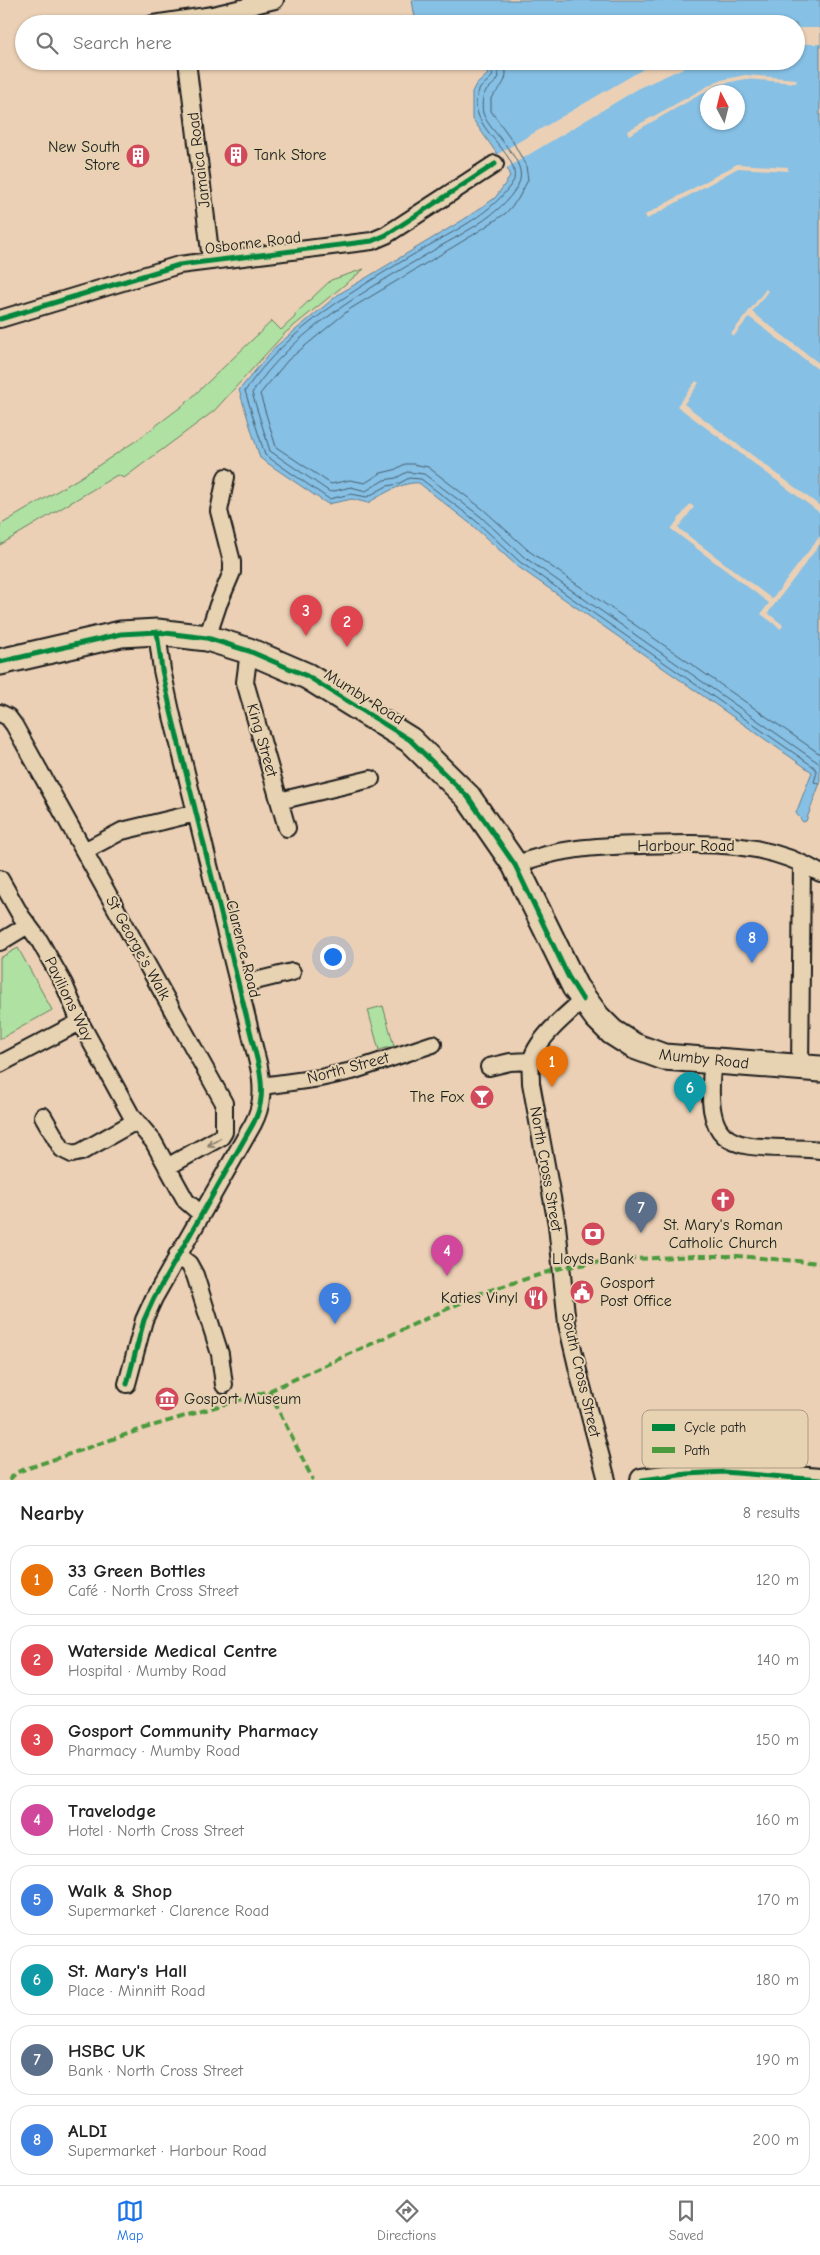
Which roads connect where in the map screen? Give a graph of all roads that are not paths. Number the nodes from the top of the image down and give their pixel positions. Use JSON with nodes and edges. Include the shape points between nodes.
{"nodes":[{"id":1,"x":276,"y":0,"type":"edge"},
{"id":2,"x":212,"y":15,"type":"edge"},
{"id":3,"x":188,"y":70,"type":"edge"},
{"id":4,"x":495,"y":164,"type":"dead end"},
{"id":5,"x":211,"y":260,"type":"junction"},
{"id":6,"x":0,"y":319,"type":"edge"},
{"id":7,"x":226,"y":478,"type":"dead end"},
{"id":8,"x":157,"y":632,"type":"junction"},
{"id":9,"x":207,"y":638,"type":"junction"},
{"id":10,"x":249,"y":651,"type":"junction"},
{"id":11,"x":0,"y":662,"type":"edge"},
{"id":12,"x":0,"y":713,"type":"edge"},
{"id":13,"x":371,"y":779,"type":"dead end"},
{"id":14,"x":280,"y":802,"type":"junction"},
{"id":15,"x":196,"y":813,"type":"junction"},
{"id":16,"x":287,"y":828,"type":"dead end"},
{"id":17,"x":84,"y":851,"type":"junction"},
{"id":18,"x":802,"y":864,"type":"junction"},
{"id":19,"x":515,"y":865,"type":"junction"},
{"id":20,"x":820,"y":873,"type":"edge"},
{"id":21,"x":0,"y":879,"type":"edge"},
{"id":22,"x":28,"y":925,"type":"junction"},
{"id":23,"x":0,"y":942,"type":"edge"},
{"id":24,"x":292,"y":972,"type":"dead end"},
{"id":25,"x":239,"y":985,"type":"junction"},
{"id":26,"x":584,"y":1000,"type":"junction"},
{"id":27,"x":80,"y":1022,"type":"junction"},
{"id":28,"x":433,"y":1044,"type":"dead end"},
{"id":29,"x":531,"y":1062,"type":"junction"},
{"id":30,"x":713,"y":1062,"type":"junction"},
{"id":31,"x":0,"y":1064,"type":"edge"},
{"id":32,"x":489,"y":1067,"type":"dead end"},
{"id":33,"x":810,"y":1068,"type":"edge"},
{"id":34,"x":262,"y":1086,"type":"junction"},
{"id":35,"x":43,"y":1116,"type":"dead end"},
{"id":36,"x":136,"y":1121,"type":"junction"},
{"id":37,"x":820,"y":1150,"type":"edge"},
{"id":38,"x":169,"y":1170,"type":"junction"},
{"id":39,"x":201,"y":1214,"type":"junction"},
{"id":40,"x":177,"y":1255,"type":"junction"},
{"id":41,"x":561,"y":1268,"type":"joint"},
{"id":42,"x":124,"y":1375,"type":"dead end"},
{"id":43,"x":224,"y":1385,"type":"dead end"},
{"id":44,"x":607,"y":1480,"type":"edge"},
{"id":45,"x":642,"y":1480,"type":"edge"},
{"id":46,"x":820,"y":1480,"type":"edge"}],
"edges":[{"from":1,"to":2,"type":"street"},
{"from":3,"to":5,"type":"street","name":"Jamaica Road"},
{"from":4,"to":5,"type":"street","name":"Osborne Road","via":[[372,241]]},
{"from":5,"to":6,"type":"street","name":"Osborne Road","via":[[154,271]]},
{"from":7,"to":9,"type":"street","via":[[220,512],[233,568]]},
{"from":8,"to":9,"type":"main road","name":"Mumby Road"},
{"from":8,"to":11,"type":"main road","name":"Mumby Road","via":[[121,634]]},
{"from":8,"to":15,"type":"street","name":"Clarence Road","via":[[162,670]]},
{"from":9,"to":10,"type":"main road","name":"Mumby Road"},
{"from":10,"to":14,"type":"street","name":"King Street","via":[[245,682]]},
{"from":10,"to":19,"type":"main road","name":"Mumby Road","via":[[307,676],[410,740],[468,797]]},
{"from":12,"to":17,"type":"street","name":"St George's Walk","via":[[14,725]]},
{"from":13,"to":14,"type":"street"},
{"from":14,"to":16,"type":"street","name":"King Street"},
{"from":15,"to":17,"type":"street","via":[[122,831]]},
{"from":15,"to":25,"type":"street","name":"Clarence Road"},
{"from":17,"to":38,"type":"street","name":"St George's Walk","one_way":true,"via":[[222,1098],[225,1113],[223,1136]]},
{"from":18,"to":19,"type":"street","name":"Harbour Road","via":[[761,849],[710,842],[564,849]]},
{"from":18,"to":20,"type":"street","name":"Harbour Road"},
{"from":18,"to":33,"type":"street"},
{"from":19,"to":26,"type":"main road","name":"Mumby Road","via":[[568,976]]},
{"from":21,"to":22,"type":"street","name":"Pavilions Way"},
{"from":22,"to":23,"type":"street"},
{"from":22,"to":27,"type":"street","name":"Pavilions Way","via":[[64,984]]},
{"from":24,"to":25,"type":"street"},
{"from":25,"to":34,"type":"street","name":"Clarence Road"},
{"from":26,"to":29,"type":"street","via":[[548,1034]]},
{"from":26,"to":30,"type":"main road","name":"Mumby Road","via":[[612,1032],[641,1050],[664,1057]]},
{"from":27,"to":31,"type":"street"},
{"from":27,"to":36,"type":"street","name":"Pavilions Way"},
{"from":28,"to":34,"type":"street","name":"North Street","via":[[344,1073]]},
{"from":29,"to":32,"type":"street"},
{"from":29,"to":41,"type":"street","name":"North Cross Street","via":[[534,1103],[557,1225]]},
{"from":30,"to":33,"type":"main road","name":"Mumby Road"},
{"from":30,"to":37,"type":"street","via":[[712,1108],[716,1124],[729,1140],[757,1148]]},
{"from":34,"to":39,"type":"street","name":"Clarence Road","via":[[261,1105],[255,1119]]},
{"from":35,"to":36,"type":"street","via":[[62,1149],[72,1154]]},
{"from":36,"to":38,"type":"street","name":"Pavilions Way","via":[[150,1137]]},
{"from":38,"to":39,"type":"street","name":"Pavilions Way","via":[[188,1203]]},
{"from":39,"to":40,"type":"street","name":"Clarence Road"},
{"from":40,"to":42,"type":"street","name":"Clarence Road","via":[[144,1320]]},
{"from":40,"to":43,"type":"street","via":[[189,1264],[195,1275],[220,1354]]},
{"from":41,"to":44,"type":"street","name":"South Cross Street","via":[[567,1324]]},
{"from":45,"to":46,"type":"main road","via":[[724,1472]]}]}
